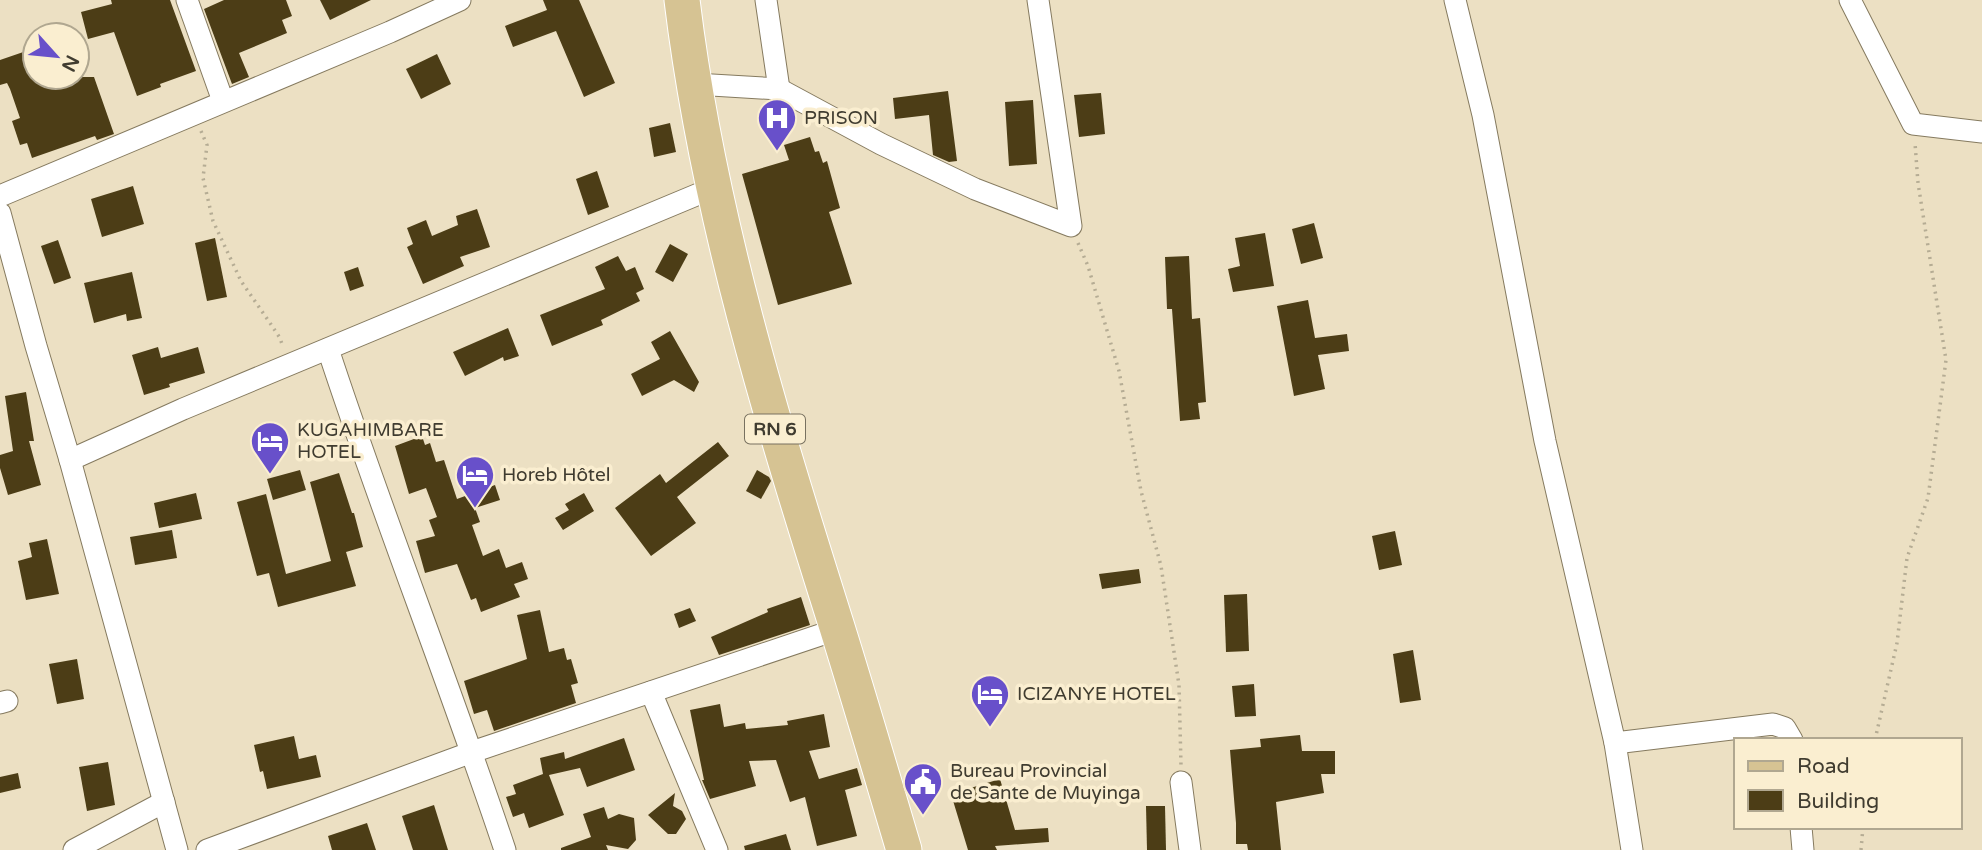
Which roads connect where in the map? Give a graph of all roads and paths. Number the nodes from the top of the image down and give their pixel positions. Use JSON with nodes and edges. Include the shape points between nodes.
{"nodes":[{"id":1,"x":187,"y":0,"type":"edge"},
{"id":2,"x":460,"y":0,"type":"edge"},
{"id":3,"x":682,"y":0,"type":"edge"},
{"id":4,"x":766,"y":0,"type":"edge"},
{"id":5,"x":1038,"y":0,"type":"edge"},
{"id":6,"x":1455,"y":0,"type":"edge"},
{"id":7,"x":1850,"y":0,"type":"edge"},
{"id":8,"x":695,"y":84,"type":"junction"},
{"id":9,"x":779,"y":89,"type":"junction"},
{"id":10,"x":223,"y":101,"type":"junction"},
{"id":11,"x":193,"y":114,"type":"junction"},
{"id":12,"x":1913,"y":124,"type":"junction"},
{"id":13,"x":1982,"y":132,"type":"edge"},
{"id":14,"x":713,"y":188,"type":"junction"},
{"id":15,"x":0,"y":196,"type":"edge"},
{"id":16,"x":0,"y":213,"type":"edge"},
{"id":17,"x":1071,"y":226,"type":"junction"},
{"id":18,"x":328,"y":349,"type":"junction"},
{"id":19,"x":288,"y":365,"type":"junction"},
{"id":20,"x":70,"y":460,"type":"junction"},
{"id":21,"x":838,"y":629,"type":"junction"},
{"id":22,"x":651,"y":692,"type":"junction"},
{"id":23,"x":1791,"y":738,"type":"edge"},
{"id":24,"x":1875,"y":738,"type":"edge"},
{"id":25,"x":1615,"y":743,"type":"junction"},
{"id":26,"x":472,"y":752,"type":"junction"},
{"id":27,"x":1181,"y":782,"type":"joint"},
{"id":28,"x":164,"y":802,"type":"junction"},
{"id":29,"x":1801,"y":829,"type":"edge"},
{"id":30,"x":1863,"y":829,"type":"edge"},
{"id":31,"x":74,"y":850,"type":"edge"},
{"id":32,"x":177,"y":850,"type":"edge"},
{"id":33,"x":207,"y":850,"type":"edge"},
{"id":34,"x":505,"y":850,"type":"edge"},
{"id":35,"x":717,"y":850,"type":"edge"},
{"id":36,"x":904,"y":850,"type":"edge"},
{"id":37,"x":1190,"y":850,"type":"edge"},
{"id":38,"x":1632,"y":850,"type":"edge"},
{"id":39,"x":1803,"y":850,"type":"edge"},
{"id":40,"x":1861,"y":850,"type":"edge"}],
"edges":[{"from":1,"to":10,"type":"street"},
{"from":2,"to":10,"type":"street"},
{"from":3,"to":8,"type":"main road","number":"RN 6"},
{"from":4,"to":9,"type":"street"},
{"from":5,"to":17,"type":"street"},
{"from":6,"to":25,"type":"street","via":[[1483,115],[1545,441]]},
{"from":7,"to":12,"type":"street"},
{"from":8,"to":9,"type":"street"},
{"from":8,"to":14,"type":"main road","number":"RN 6"},
{"from":9,"to":17,"type":"street","via":[[951,178]]},
{"from":10,"to":11,"type":"street"},
{"from":11,"to":15,"type":"street"},
{"from":11,"to":19,"type":"path","via":[[207,145],[203,178],[214,221],[241,281],[280,338]]},
{"from":12,"to":13,"type":"street"},
{"from":12,"to":24,"type":"path","via":[[1946,360],[1928,498],[1907,558],[1898,643]]},
{"from":14,"to":18,"type":"street"},
{"from":14,"to":21,"type":"main road","number":"RN 6","via":[[759,373]]},
{"from":16,"to":20,"type":"street"},
{"from":17,"to":27,"type":"path","via":[[1088,266],[1119,371],[1141,491],[1161,566],[1179,685]]},
{"from":18,"to":19,"type":"street"},
{"from":18,"to":26,"type":"street"},
{"from":19,"to":20,"type":"street"},
{"from":20,"to":28,"type":"street"},
{"from":21,"to":22,"type":"street"},
{"from":21,"to":36,"type":"main road","number":"RN 6"},
{"from":22,"to":26,"type":"street"},
{"from":22,"to":35,"type":"street"},
{"from":23,"to":25,"type":"street","via":[[1785,728],[1773,724]]},
{"from":25,"to":38,"type":"street"},
{"from":26,"to":33,"type":"street"},
{"from":26,"to":34,"type":"street"},
{"from":27,"to":37,"type":"street"},
{"from":28,"to":31,"type":"street"},
{"from":28,"to":32,"type":"street"},
{"from":29,"to":39,"type":"street"},
{"from":30,"to":40,"type":"path"}]}
